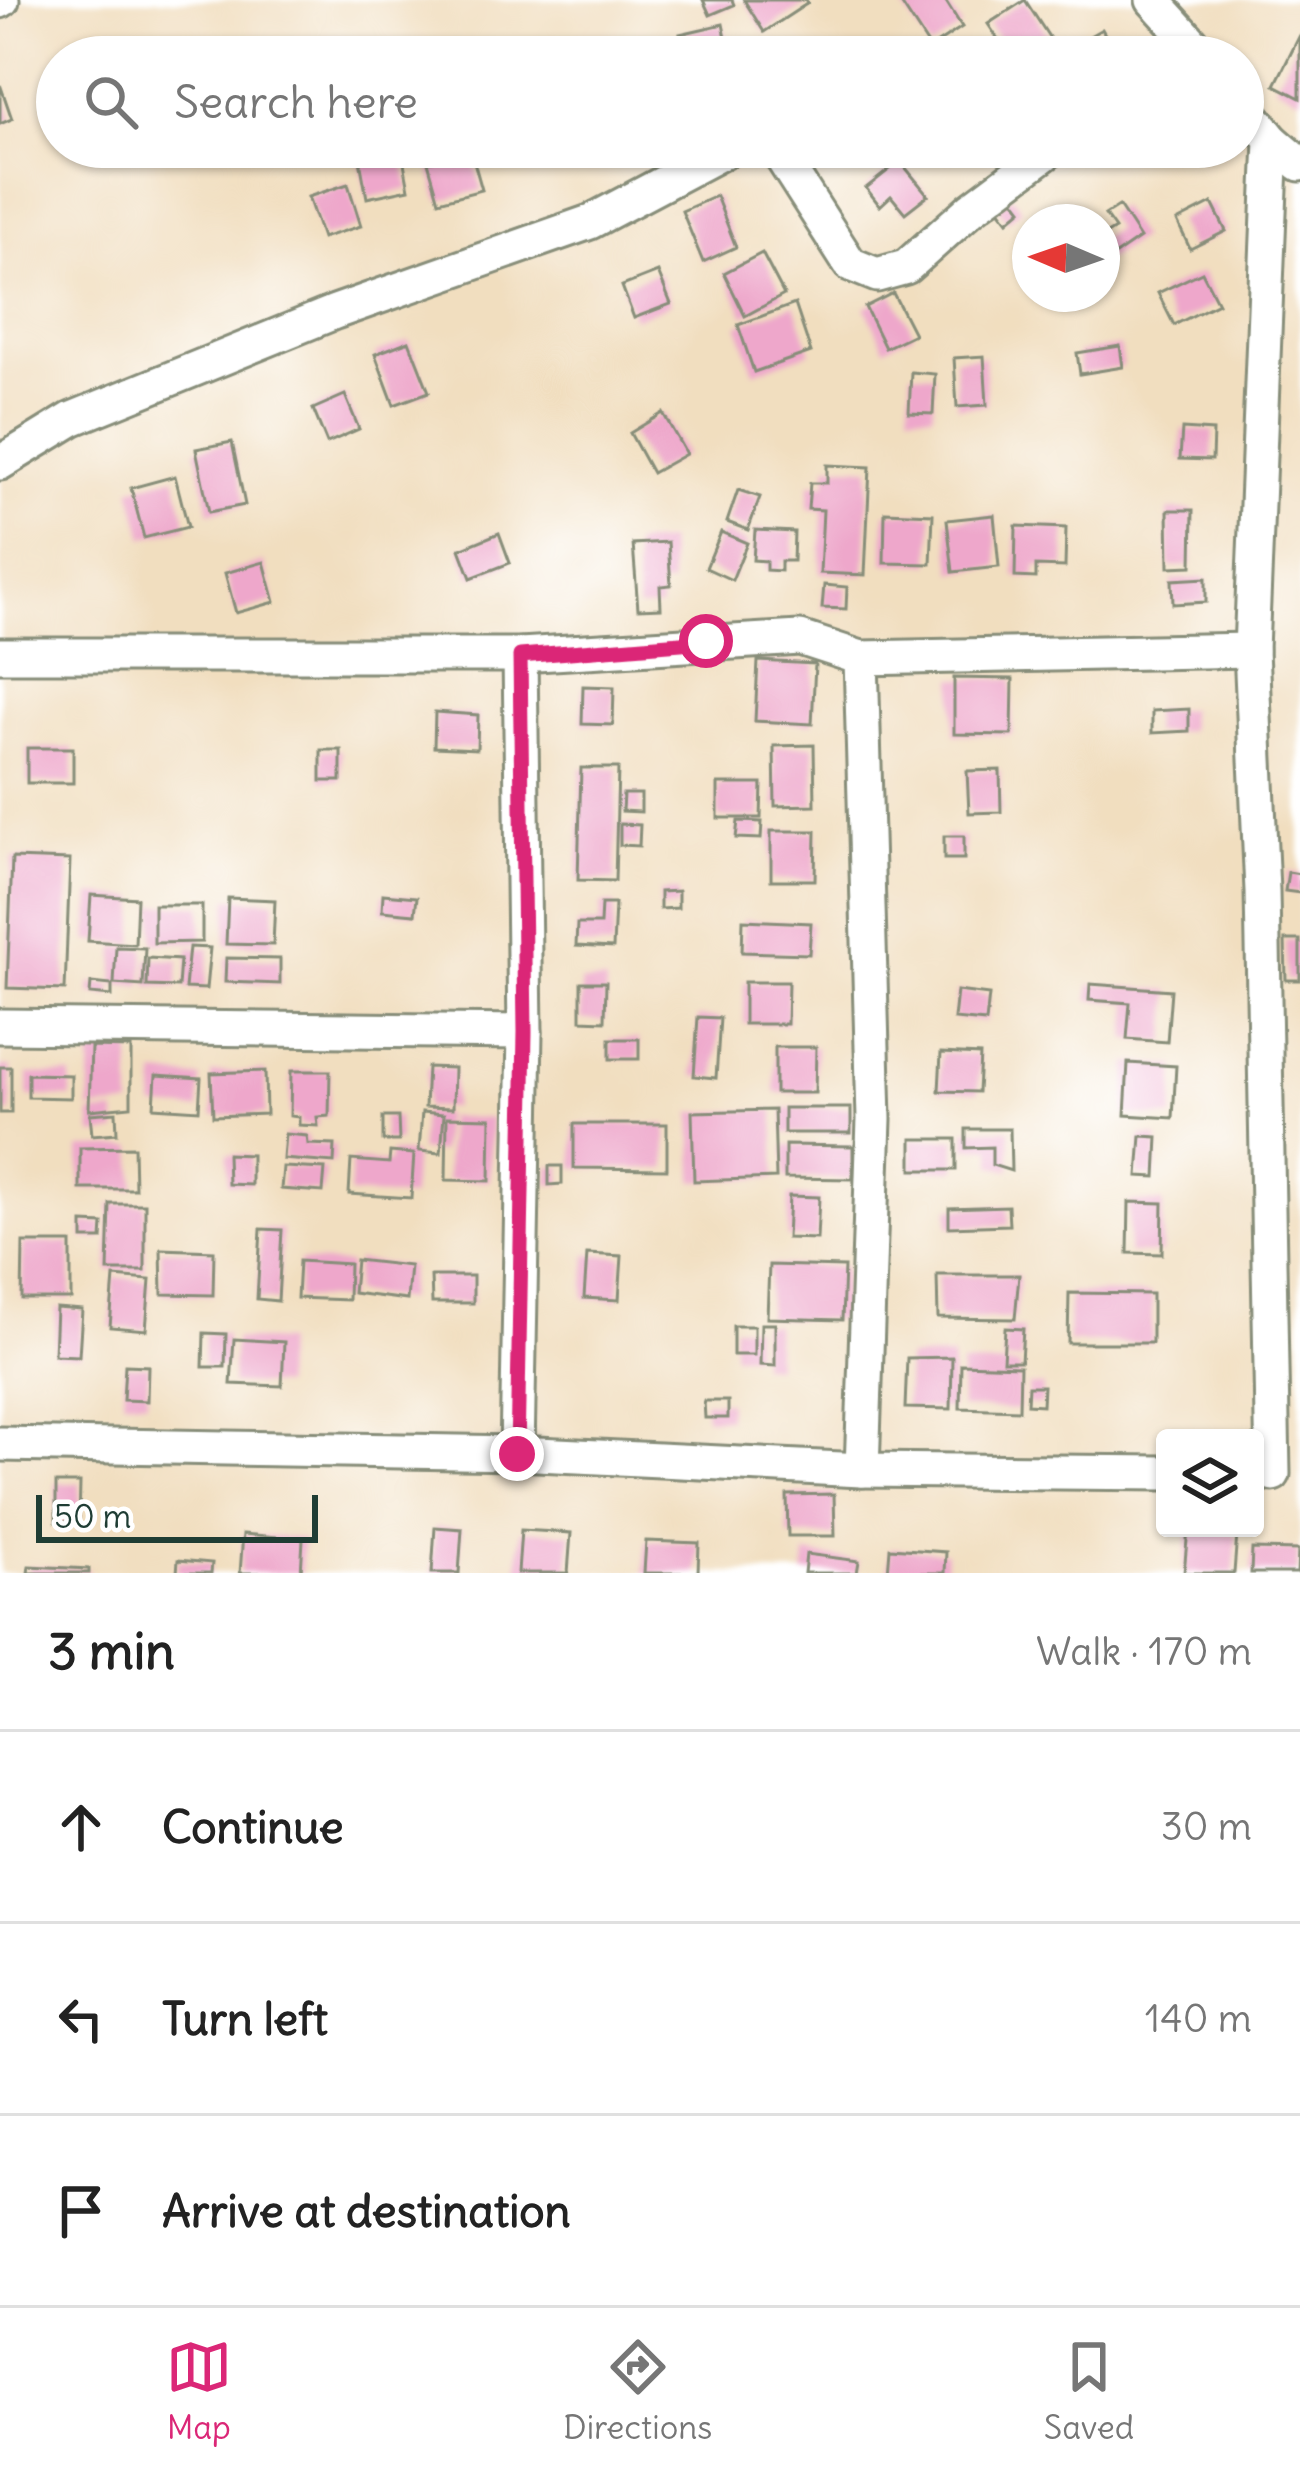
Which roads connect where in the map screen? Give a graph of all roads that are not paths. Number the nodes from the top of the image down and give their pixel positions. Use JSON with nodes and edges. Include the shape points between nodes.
{"nodes":[{"id":1,"x":1153,"y":0,"type":"edge"},
{"id":2,"x":1179,"y":36,"type":"edge"},
{"id":3,"x":1264,"y":130,"type":"edge"},
{"id":4,"x":1272,"y":140,"type":"junction"},
{"id":5,"x":1300,"y":164,"type":"edge"},
{"id":6,"x":692,"y":168,"type":"edge"},
{"id":7,"x":788,"y":168,"type":"edge"},
{"id":8,"x":1026,"y":168,"type":"edge"},
{"id":9,"x":0,"y":463,"type":"edge"},
{"id":10,"x":1251,"y":650,"type":"junction"},
{"id":11,"x":0,"y":655,"type":"edge"},
{"id":12,"x":520,"y":656,"type":"junction"},
{"id":13,"x":861,"y":658,"type":"junction"},
{"id":14,"x":0,"y":1026,"type":"edge"},
{"id":15,"x":525,"y":1032,"type":"junction"},
{"id":16,"x":0,"y":1444,"type":"edge"},
{"id":17,"x":517,"y":1454,"type":"junction"},
{"id":18,"x":862,"y":1470,"type":"junction"},
{"id":19,"x":1156,"y":1473,"type":"edge"},
{"id":20,"x":1276,"y":1474,"type":"edge"}],
"edges":[{"from":1,"to":2,"type":"street"},
{"from":3,"to":4,"type":"street"},
{"from":4,"to":5,"type":"street"},
{"from":4,"to":10,"type":"street"},
{"from":6,"to":9,"type":"street","via":[[590,222],[335,312],[94,410]]},
{"from":7,"to":8,"type":"street","via":[[850,264],[878,275],[906,267]]},
{"from":10,"to":13,"type":"street"},
{"from":10,"to":20,"type":"street"},
{"from":11,"to":12,"type":"street"},
{"from":12,"to":13,"type":"street","via":[[800,638]]},
{"from":12,"to":15,"type":"street"},
{"from":13,"to":18,"type":"street","via":[[874,1120]]},
{"from":14,"to":15,"type":"street"},
{"from":15,"to":17,"type":"street"},
{"from":16,"to":17,"type":"street"},
{"from":17,"to":18,"type":"street"},
{"from":18,"to":19,"type":"street"}]}
